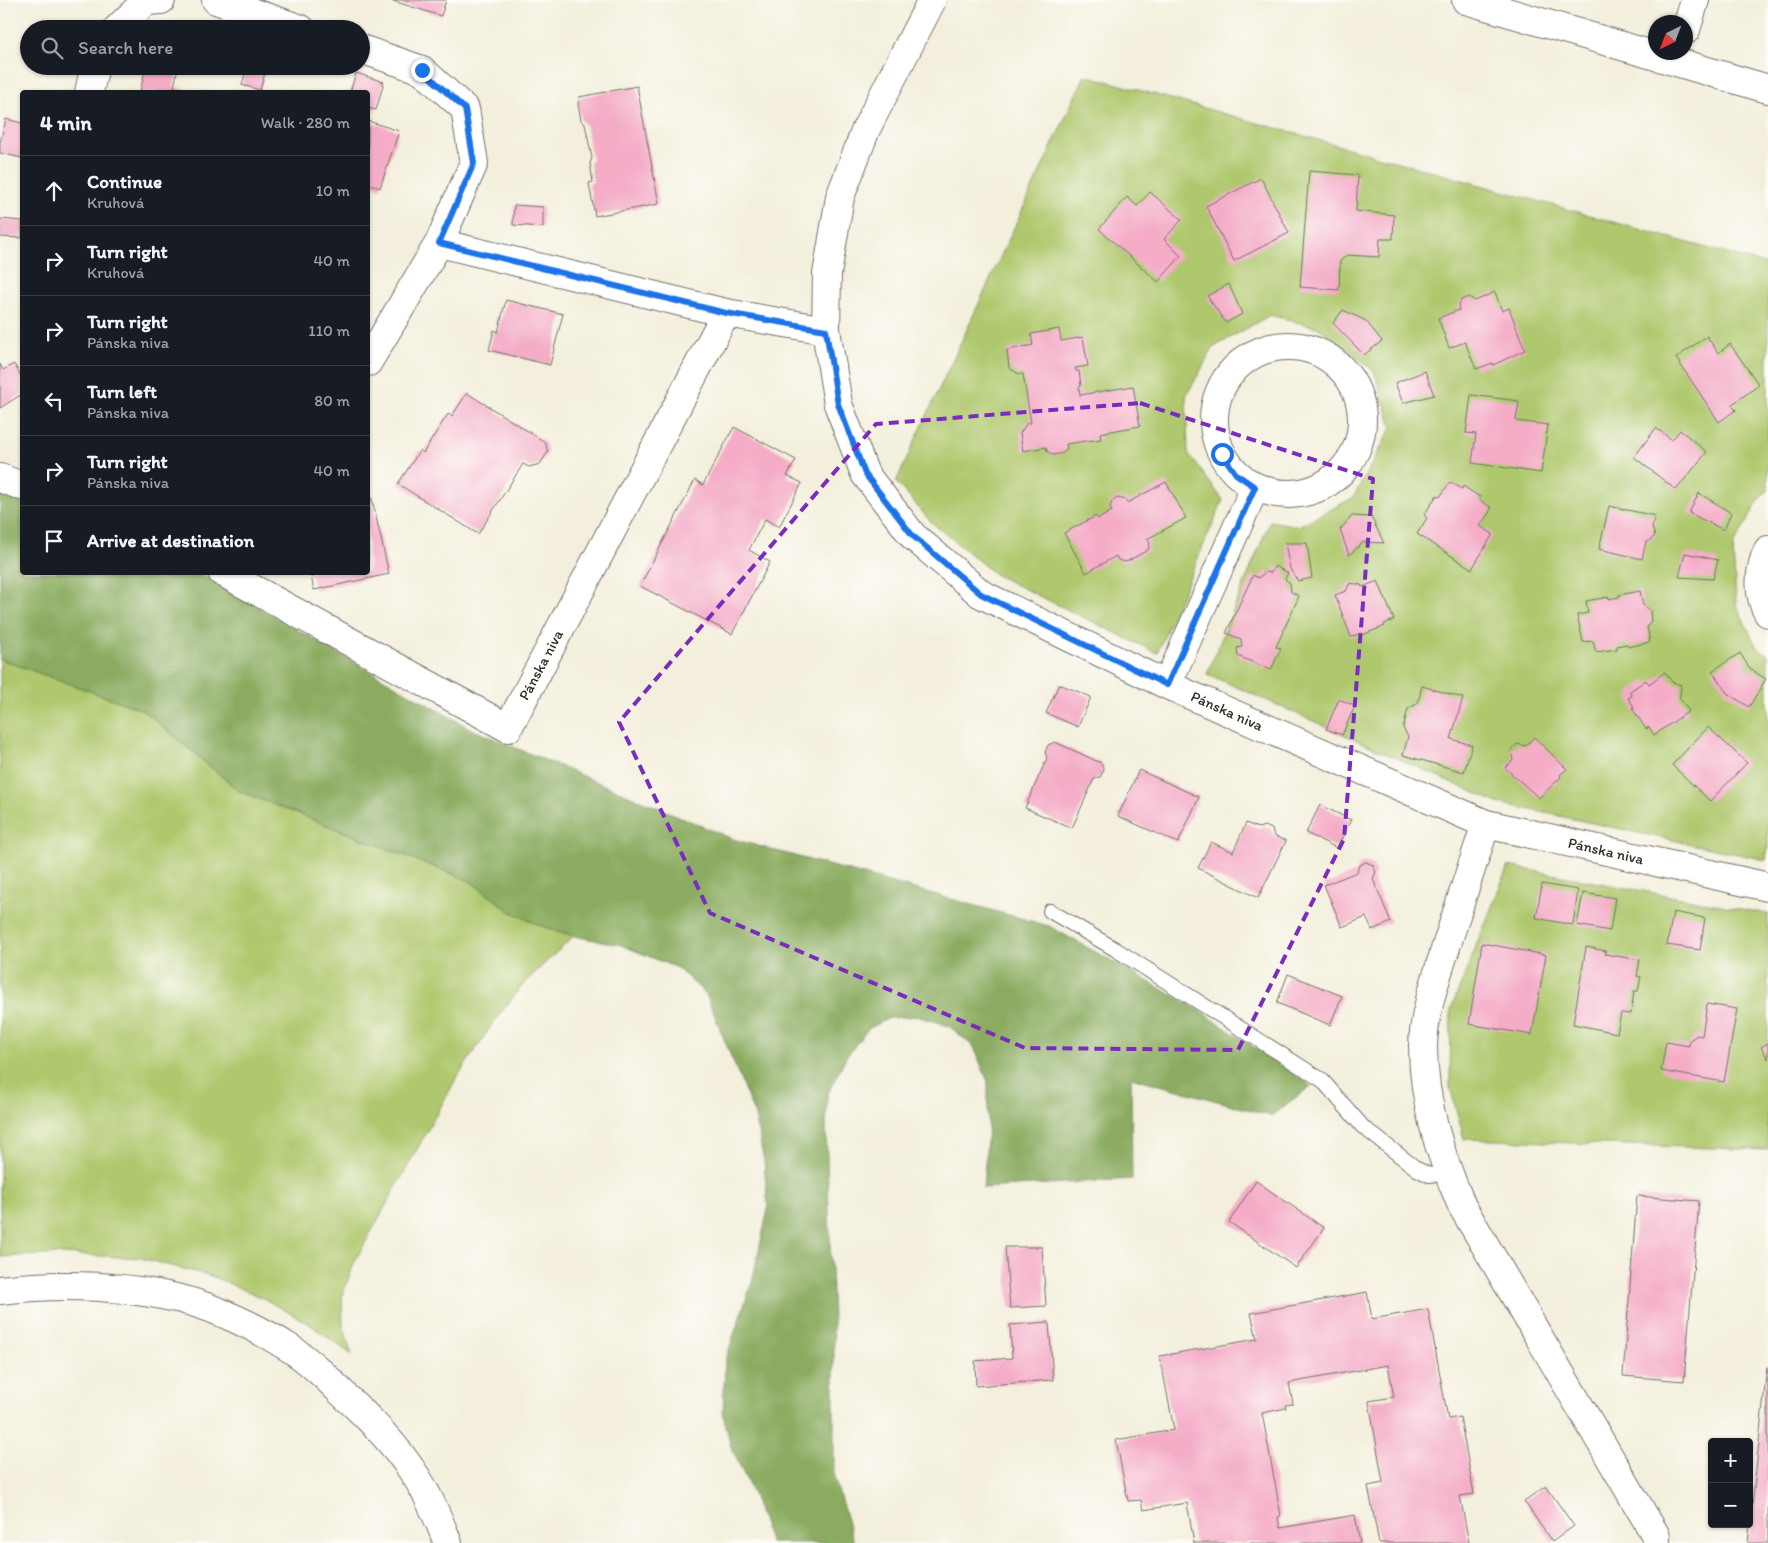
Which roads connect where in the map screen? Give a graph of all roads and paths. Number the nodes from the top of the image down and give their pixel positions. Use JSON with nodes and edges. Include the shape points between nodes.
{"nodes":[{"id":1,"x":161,"y":0,"type":"edge"},
{"id":2,"x":216,"y":0,"type":"edge"},
{"id":3,"x":932,"y":0,"type":"edge"},
{"id":4,"x":1466,"y":0,"type":"edge"},
{"id":5,"x":1695,"y":0,"type":"edge"},
{"id":6,"x":1690,"y":15,"type":"edge"},
{"id":7,"x":127,"y":20,"type":"edge"},
{"id":8,"x":275,"y":20,"type":"edge"},
{"id":9,"x":1648,"y":49,"type":"edge"},
{"id":10,"x":370,"y":52,"type":"edge"},
{"id":11,"x":1686,"y":60,"type":"edge"},
{"id":12,"x":93,"y":75,"type":"edge"},
{"id":13,"x":1768,"y":89,"type":"edge"},
{"id":14,"x":89,"y":90,"type":"edge"},
{"id":15,"x":439,"y":243,"type":"junction"},
{"id":16,"x":726,"y":313,"type":"junction"},
{"id":17,"x":826,"y":330,"type":"junction"},
{"id":18,"x":370,"y":359,"type":"edge"},
{"id":19,"x":0,"y":478,"type":"edge"},
{"id":20,"x":20,"y":485,"type":"edge"},
{"id":21,"x":1255,"y":487,"type":"junction"},
{"id":22,"x":1768,"y":550,"type":"edge"},
{"id":23,"x":228,"y":575,"type":"edge"},
{"id":24,"x":1768,"y":613,"type":"edge"},
{"id":25,"x":1167,"y":685,"type":"junction"},
{"id":26,"x":1486,"y":824,"type":"junction"},
{"id":27,"x":1768,"y":887,"type":"edge"},
{"id":28,"x":1050,"y":911,"type":"dead end"},
{"id":29,"x":1448,"y":1174,"type":"junction"},
{"id":30,"x":0,"y":1290,"type":"edge"},
{"id":31,"x":448,"y":1543,"type":"edge"},
{"id":32,"x":1656,"y":1543,"type":"edge"}],
"edges":[{"from":1,"to":7,"type":"street","via":[[146,2]]},
{"from":2,"to":8,"type":"street"},
{"from":3,"to":17,"type":"street","name":"Pánska niva","via":[[866,129],[840,197],[827,274]]},
{"from":4,"to":9,"type":"street"},
{"from":5,"to":6,"type":"street"},
{"from":10,"to":15,"type":"street","via":[[422,70],[465,109],[474,163]]},
{"from":11,"to":13,"type":"street"},
{"from":12,"to":14,"type":"street"},
{"from":15,"to":16,"type":"street"},
{"from":15,"to":18,"type":"street"},
{"from":16,"to":17,"type":"street"},
{"from":16,"to":23,"type":"street","name":"Pánska niva","via":[[508,728]]},
{"from":17,"to":25,"type":"street","name":"Pánska niva","via":[[838,404],[865,474],[913,536],[981,594]]},
{"from":19,"to":20,"type":"street"},
{"from":21,"to":21,"type":"street","via":[[1236,474],[1222,454],[1214,432],[1214,408],[1222,386],[1235,367],[1255,353],[1278,346],[1301,347],[1323,355],[1343,371],[1357,393],[1362,418],[1359,443],[1348,466],[1329,483],[1305,493],[1279,494]]},
{"from":21,"to":25,"type":"street"},
{"from":22,"to":24,"type":"street","via":[[1763,560],[1760,584]]},
{"from":25,"to":26,"type":"street","name":"Pánska niva"},
{"from":26,"to":27,"type":"street","name":"Pánska niva"},
{"from":26,"to":29,"type":"street","via":[[1427,1009],[1423,1044],[1425,1083],[1433,1126]]},
{"from":28,"to":29,"type":"lane","via":[[1322,1080],[1362,1127],[1417,1169],[1429,1175]]},
{"from":29,"to":32,"type":"street","via":[[1462,1206],[1656,1536]]},
{"from":30,"to":31,"type":"street","via":[[91,1287],[158,1294],[205,1307],[291,1349],[359,1408],[397,1450],[428,1496]]}]}
